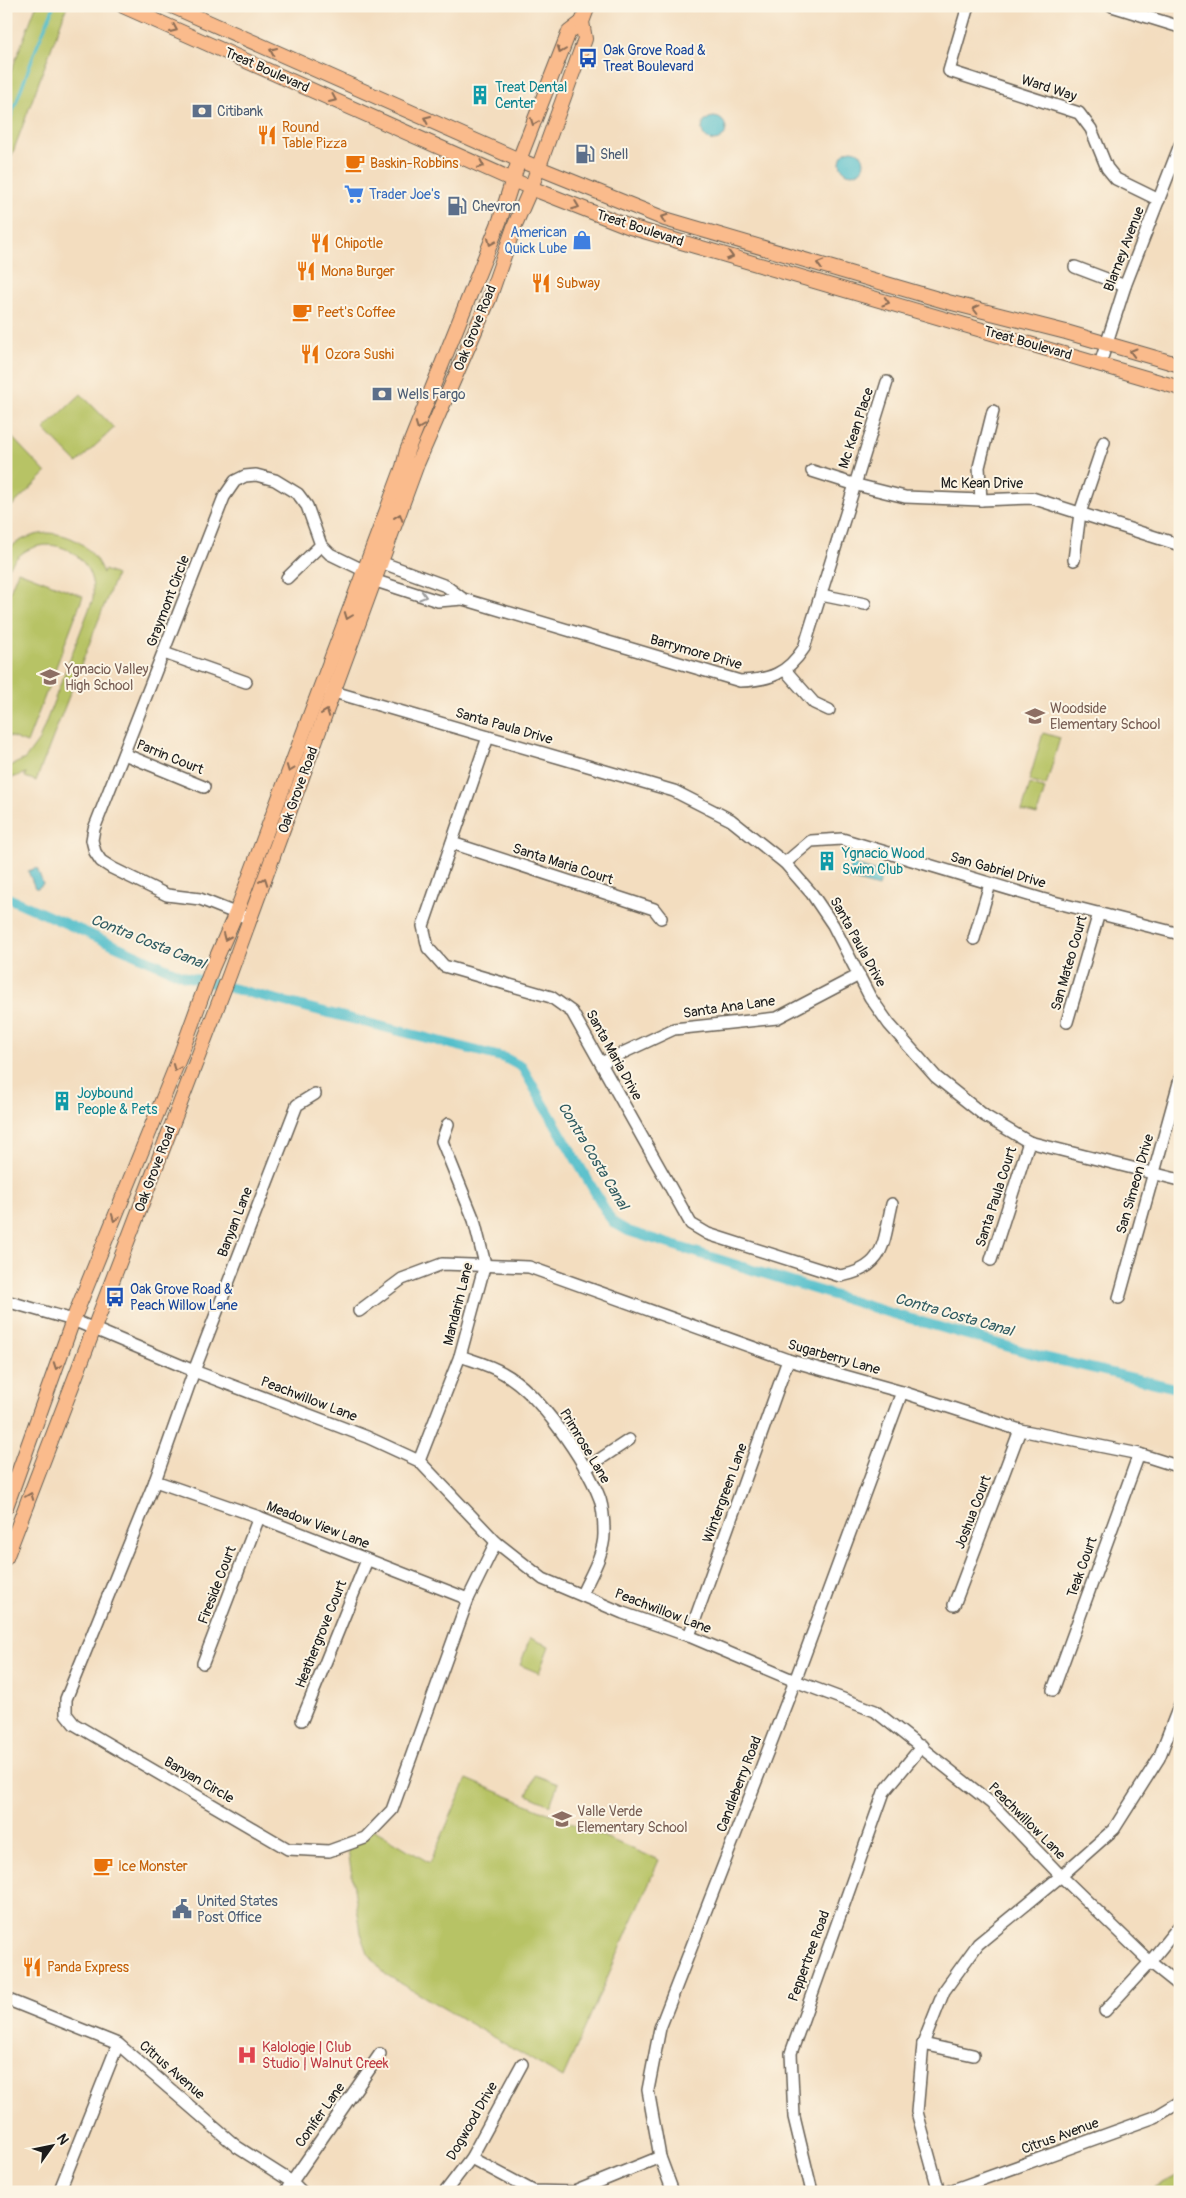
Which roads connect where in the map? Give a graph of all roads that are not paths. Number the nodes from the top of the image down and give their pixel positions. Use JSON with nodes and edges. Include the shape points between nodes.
{"nodes":[{"id":1,"x":123,"y":6,"type":"edge"},
{"id":2,"x":172,"y":6,"type":"edge"},
{"id":3,"x":588,"y":6,"type":"edge"},
{"id":4,"x":968,"y":6,"type":"edge"},
{"id":5,"x":1112,"y":6,"type":"edge"},
{"id":6,"x":582,"y":22,"type":"junction"},
{"id":7,"x":1180,"y":27,"type":"edge"},
{"id":8,"x":1180,"y":146,"type":"edge"},
{"id":9,"x":520,"y":160,"type":"junction"},
{"id":10,"x":537,"y":167,"type":"junction"},
{"id":11,"x":514,"y":180,"type":"junction"},
{"id":12,"x":531,"y":188,"type":"junction"},
{"id":13,"x":1159,"y":200,"type":"junction"},
{"id":14,"x":1075,"y":266,"type":"dead end"},
{"id":15,"x":1125,"y":286,"type":"junction"},
{"id":16,"x":1105,"y":344,"type":"junction"},
{"id":17,"x":1100,"y":364,"type":"junction"},
{"id":18,"x":1180,"y":365,"type":"edge"},
{"id":19,"x":887,"y":382,"type":"dead end"},
{"id":20,"x":1180,"y":388,"type":"edge"},
{"id":21,"x":993,"y":411,"type":"dead end"},
{"id":22,"x":1104,"y":442,"type":"dead end"},
{"id":23,"x":812,"y":471,"type":"dead end"},
{"id":24,"x":854,"y":484,"type":"junction"},
{"id":25,"x":981,"y":500,"type":"junction"},
{"id":26,"x":1080,"y":512,"type":"junction"},
{"id":27,"x":321,"y":545,"type":"junction"},
{"id":28,"x":1180,"y":545,"type":"edge"},
{"id":29,"x":1074,"y":560,"type":"dead end"},
{"id":30,"x":383,"y":563,"type":"junction"},
{"id":31,"x":365,"y":571,"type":"junction"},
{"id":32,"x":287,"y":578,"type":"dead end"},
{"id":33,"x":376,"y":581,"type":"junction"},
{"id":34,"x":821,"y":594,"type":"junction"},
{"id":35,"x":463,"y":599,"type":"junction"},
{"id":36,"x":866,"y":604,"type":"dead end"},
{"id":37,"x":164,"y":653,"type":"junction"},
{"id":38,"x":785,"y":670,"type":"junction"},
{"id":39,"x":246,"y":682,"type":"dead end"},
{"id":40,"x":327,"y":690,"type":"junction"},
{"id":41,"x":829,"y":710,"type":"dead end"},
{"id":42,"x":488,"y":737,"type":"junction"},
{"id":43,"x":124,"y":754,"type":"junction"},
{"id":44,"x":204,"y":787,"type":"dead end"},
{"id":45,"x":452,"y":843,"type":"junction"},
{"id":46,"x":785,"y":863,"type":"junction"},
{"id":47,"x":990,"y":884,"type":"junction"},
{"id":48,"x":236,"y":913,"type":"junction"},
{"id":49,"x":1099,"y":913,"type":"junction"},
{"id":50,"x":661,"y":918,"type":"dead end"},
{"id":51,"x":250,"y":919,"type":"junction"},
{"id":52,"x":1180,"y":934,"type":"edge"},
{"id":53,"x":974,"y":939,"type":"dead end"},
{"id":54,"x":859,"y":976,"type":"junction"},
{"id":55,"x":199,"y":1006,"type":"junction"},
{"id":56,"x":1067,"y":1022,"type":"dead end"},
{"id":57,"x":195,"y":1062,"type":"junction"},
{"id":58,"x":601,"y":1063,"type":"junction"},
{"id":59,"x":1180,"y":1078,"type":"edge"},
{"id":60,"x":315,"y":1094,"type":"dead end"},
{"id":61,"x":448,"y":1124,"type":"dead end"},
{"id":62,"x":1029,"y":1142,"type":"junction"},
{"id":63,"x":1155,"y":1172,"type":"junction"},
{"id":64,"x":1180,"y":1180,"type":"edge"},
{"id":65,"x":892,"y":1204,"type":"dead end"},
{"id":66,"x":991,"y":1260,"type":"dead end"},
{"id":67,"x":485,"y":1264,"type":"junction"},
{"id":68,"x":1119,"y":1298,"type":"dead end"},
{"id":69,"x":6,"y":1301,"type":"edge"},
{"id":70,"x":359,"y":1311,"type":"dead end"},
{"id":71,"x":74,"y":1320,"type":"junction"},
{"id":72,"x":94,"y":1329,"type":"junction"},
{"id":73,"x":460,"y":1356,"type":"junction"},
{"id":74,"x":788,"y":1360,"type":"junction"},
{"id":75,"x":194,"y":1371,"type":"junction"},
{"id":76,"x":902,"y":1392,"type":"junction"},
{"id":77,"x":1020,"y":1430,"type":"junction"},
{"id":78,"x":629,"y":1440,"type":"dead end"},
{"id":79,"x":1139,"y":1454,"type":"junction"},
{"id":80,"x":419,"y":1461,"type":"junction"},
{"id":81,"x":1180,"y":1467,"type":"edge"},
{"id":82,"x":585,"y":1469,"type":"junction"},
{"id":83,"x":155,"y":1480,"type":"junction"},
{"id":84,"x":6,"y":1507,"type":"edge"},
{"id":85,"x":259,"y":1518,"type":"junction"},
{"id":86,"x":496,"y":1542,"type":"junction"},
{"id":87,"x":6,"y":1558,"type":"edge"},
{"id":88,"x":367,"y":1560,"type":"junction"},
{"id":89,"x":582,"y":1594,"type":"junction"},
{"id":90,"x":468,"y":1599,"type":"junction"},
{"id":91,"x":954,"y":1605,"type":"dead end"},
{"id":92,"x":689,"y":1636,"type":"junction"},
{"id":93,"x":203,"y":1663,"type":"dead end"},
{"id":94,"x":795,"y":1681,"type":"junction"},
{"id":95,"x":1053,"y":1690,"type":"dead end"},
{"id":96,"x":1180,"y":1704,"type":"edge"},
{"id":97,"x":302,"y":1720,"type":"dead end"},
{"id":98,"x":922,"y":1746,"type":"junction"},
{"id":99,"x":1061,"y":1876,"type":"junction"},
{"id":100,"x":1180,"y":1925,"type":"edge"},
{"id":101,"x":1150,"y":1962,"type":"junction"},
{"id":102,"x":1180,"y":1986,"type":"edge"},
{"id":103,"x":6,"y":1998,"type":"edge"},
{"id":104,"x":1104,"y":2011,"type":"dead end"},
{"id":105,"x":118,"y":2044,"type":"junction"},
{"id":106,"x":923,"y":2044,"type":"junction"},
{"id":107,"x":380,"y":2054,"type":"dead end"},
{"id":108,"x":973,"y":2055,"type":"dead end"},
{"id":109,"x":522,"y":2064,"type":"dead end"},
{"id":110,"x":1180,"y":2102,"type":"edge"},
{"id":111,"x":660,"y":2157,"type":"junction"},
{"id":112,"x":471,"y":2158,"type":"junction"},
{"id":113,"x":289,"y":2187,"type":"edge"},
{"id":114,"x":58,"y":2192,"type":"edge"},
{"id":115,"x":302,"y":2192,"type":"edge"},
{"id":116,"x":445,"y":2192,"type":"edge"},
{"id":117,"x":674,"y":2192,"type":"edge"},
{"id":118,"x":812,"y":2192,"type":"edge"},
{"id":119,"x":939,"y":2192,"type":"edge"},
{"id":120,"x":947,"y":2192,"type":"edge"}],
"edges":[{"from":1,"to":11,"type":"main road","name":"Treat Boulevard","one_way":true},
{"from":9,"to":2,"type":"main road","name":"Treat Boulevard","one_way":true},
{"from":3,"to":6,"type":"main road","name":"Oak Grove Road"},
{"from":4,"to":13,"type":"street","name":"Ward Way","via":[[949,71],[1079,113],[1092,128],[1107,168],[1116,179]]},
{"from":5,"to":7,"type":"street"},
{"from":6,"to":9,"type":"main road","name":"Oak Grove Road","one_way":true,"via":[[568,32]]},
{"from":6,"to":10,"type":"main road","name":"Oak Grove Road","via":[[585,39]]},
{"from":8,"to":13,"type":"street","name":"Blarney Avenue"},
{"from":9,"to":10,"type":"main road","name":"Treat Boulevard"},
{"from":9,"to":11,"type":"main road","name":"Oak Grove Road"},
{"from":10,"to":12,"type":"main road","name":"Oak Grove Road"},
{"from":16,"to":10,"type":"main road","name":"Treat Boulevard","one_way":true,"via":[[938,299],[665,218]]},
{"from":11,"to":12,"type":"main road","name":"Treat Boulevard"},
{"from":11,"to":31,"type":"main road","name":"Oak Grove Road","one_way":true,"via":[[407,451]]},
{"from":12,"to":17,"type":"main road","name":"Treat Boulevard","one_way":true,"via":[[630,227]]},
{"from":30,"to":12,"type":"main road","name":"Oak Grove Road","one_way":true,"via":[[417,464],[489,299]]},
{"from":13,"to":15,"type":"street","name":"Blarney Avenue"},
{"from":14,"to":15,"type":"street"},
{"from":15,"to":16,"type":"street","name":"Blarney Avenue"},
{"from":16,"to":17,"type":"street","name":"Blarney Avenue"},
{"from":18,"to":16,"type":"main road","name":"Treat Boulevard","one_way":true},
{"from":17,"to":20,"type":"main road","name":"Treat Boulevard"},
{"from":19,"to":24,"type":"street","name":"Mc Kean Place"},
{"from":21,"to":25,"type":"street","via":[[979,467]]},
{"from":22,"to":26,"type":"street"},
{"from":23,"to":24,"type":"street","name":"Mc Kean Drive"},
{"from":24,"to":25,"type":"street","name":"Mc Kean Drive","via":[[906,497]]},
{"from":24,"to":34,"type":"street","name":"Barrymore Drive"},
{"from":25,"to":26,"type":"street","name":"Mc Kean Drive","via":[[1032,498]]},
{"from":26,"to":28,"type":"street","name":"Mc Kean Drive"},
{"from":26,"to":29,"type":"street"},
{"from":27,"to":31,"type":"street","via":[[330,554]]},
{"from":27,"to":32,"type":"street"},
{"from":27,"to":37,"type":"street","name":"Graymont Circle","via":[[307,506],[298,494],[275,480],[256,475],[235,480],[224,497]]},
{"from":30,"to":31,"type":"street"},
{"from":30,"to":33,"type":"main road","name":"Oak Grove Road"},
{"from":30,"to":35,"type":"street","name":"Barrymore Drive","via":[[446,586]]},
{"from":31,"to":33,"type":"street","name":"Barrymore Drive"},
{"from":31,"to":40,"type":"main road","name":"Oak Grove Road","one_way":true},
{"from":33,"to":35,"type":"street","name":"Barrymore Drive","one_way":true,"via":[[438,601]]},
{"from":33,"to":40,"type":"main road","name":"Oak Grove Road"},
{"from":34,"to":36,"type":"street"},
{"from":34,"to":38,"type":"street","name":"Barrymore Drive","via":[[804,648]]},
{"from":35,"to":38,"type":"street","name":"Barrymore Drive","via":[[740,681],[763,680]]},
{"from":37,"to":39,"type":"street"},
{"from":37,"to":43,"type":"street","name":"Graymont Circle"},
{"from":38,"to":41,"type":"street","via":[[814,703]]},
{"from":40,"to":42,"type":"street","name":"Santa Paula Drive"},
{"from":40,"to":48,"type":"main road","name":"Oak Grove Road","one_way":true},
{"from":51,"to":40,"type":"main road","name":"Oak Grove Road","one_way":true},
{"from":42,"to":45,"type":"street","name":"Santa Maria Drive"},
{"from":42,"to":46,"type":"street","name":"Santa Paula Drive","via":[[674,791],[731,820]]},
{"from":43,"to":44,"type":"street","name":"Parrin Court"},
{"from":43,"to":48,"type":"street","name":"Graymont Circle","via":[[94,829],[92,840],[101,861],[167,895],[200,899]]},
{"from":45,"to":50,"type":"street","name":"Santa Maria Court","via":[[654,909]]},
{"from":45,"to":58,"type":"street","name":"Santa Maria Drive","via":[[424,926],[428,948],[444,966],[551,997],[572,1012]]},
{"from":46,"to":47,"type":"street","name":"San Gabriel Drive","via":[[812,841],[842,839]]},
{"from":46,"to":54,"type":"street","name":"Santa Paula Drive","via":[[822,907]]},
{"from":47,"to":49,"type":"street","name":"San Gabriel Drive"},
{"from":47,"to":53,"type":"street"},
{"from":48,"to":51,"type":"street","name":"Graymont Circle"},
{"from":48,"to":55,"type":"main road","name":"Oak Grove Road","one_way":true},
{"from":49,"to":52,"type":"street","name":"San Gabriel Drive"},
{"from":49,"to":56,"type":"street","name":"San Mateo Court"},
{"from":51,"to":57,"type":"main road","name":"Oak Grove Road"},
{"from":54,"to":58,"type":"street","name":"Santa Ana Lane","via":[[777,1018],[674,1029]]},
{"from":54,"to":62,"type":"street","name":"Santa Paula Drive","via":[[889,1024],[936,1077],[985,1116]]},
{"from":55,"to":57,"type":"main road","via":[[203,1012],[190,1049]]},
{"from":55,"to":71,"type":"main road","name":"Oak Grove Road","one_way":true},
{"from":57,"to":72,"type":"main road","name":"Oak Grove Road"},
{"from":58,"to":65,"type":"street","name":"Santa Maria Drive","via":[[691,1224],[708,1234],[840,1276],[857,1273],[874,1263],[881,1250]]},
{"from":59,"to":63,"type":"street","name":"San Simeon Drive"},
{"from":60,"to":75,"type":"street","name":"Banyan Lane","via":[[297,1105]]},
{"from":61,"to":67,"type":"street","name":"Mandarin Lane","via":[[442,1141],[474,1220]]},
{"from":62,"to":63,"type":"street","name":"Santa Paula Drive"},
{"from":62,"to":66,"type":"street","name":"Santa Paula Court"},
{"from":63,"to":64,"type":"street","name":"Santa Paula Drive"},
{"from":63,"to":68,"type":"street","name":"San Simeon Drive"},
{"from":67,"to":70,"type":"street","name":"Sugarberry Lane","via":[[442,1264],[402,1279]]},
{"from":67,"to":73,"type":"street","name":"Mandarin Lane"},
{"from":67,"to":74,"type":"street","name":"Sugarberry Lane","via":[[529,1267]]},
{"from":69,"to":71,"type":"street","name":"Peachwillow Lane"},
{"from":71,"to":72,"type":"street","name":"Peachwillow Lane"},
{"from":71,"to":84,"type":"main road","name":"Oak Grove Road","one_way":true},
{"from":72,"to":75,"type":"street","name":"Peachwillow Lane"},
{"from":87,"to":72,"type":"main road","name":"Oak Grove Road","one_way":true},
{"from":73,"to":80,"type":"street","name":"Mandarin Lane"},
{"from":73,"to":82,"type":"street","name":"Primrose Lane","via":[[504,1373],[526,1390],[546,1410]]},
{"from":74,"to":76,"type":"street","name":"Sugarberry Lane"},
{"from":74,"to":92,"type":"street","name":"Wintergreen Lane"},
{"from":75,"to":80,"type":"street","name":"Peachwillow Lane","via":[[367,1436]]},
{"from":75,"to":83,"type":"street","name":"Banyan Circle"},
{"from":76,"to":77,"type":"street","name":"Sugarberry Lane"},
{"from":76,"to":94,"type":"street","name":"Candleberry Road"},
{"from":77,"to":79,"type":"street","name":"Sugarberry Lane"},
{"from":77,"to":91,"type":"street","name":"Joshua Court"},
{"from":78,"to":82,"type":"street"},
{"from":79,"to":81,"type":"street","name":"Sugarberry Lane"},
{"from":79,"to":95,"type":"street","name":"Teak Court"},
{"from":80,"to":86,"type":"street","name":"Peachwillow Lane"},
{"from":82,"to":89,"type":"street","name":"Primrose Lane","via":[[600,1500],[604,1534],[602,1549]]},
{"from":83,"to":85,"type":"street","name":"Meadow View Lane"},
{"from":83,"to":90,"type":"street","name":"Banyan Circle","via":[[66,1699],[66,1714],[74,1724],[288,1849],[329,1850],[365,1838],[392,1810]]},
{"from":85,"to":88,"type":"street","name":"Meadow View Lane"},
{"from":85,"to":93,"type":"street","name":"Fireside Court"},
{"from":86,"to":89,"type":"street","name":"Peachwillow Lane","via":[[543,1579]]},
{"from":86,"to":90,"type":"street","name":"Banyan Circle"},
{"from":88,"to":90,"type":"street","name":"Meadow View Lane"},
{"from":88,"to":97,"type":"street","name":"Heathergrove Court"},
{"from":89,"to":92,"type":"street","name":"Peachwillow Lane","via":[[623,1613]]},
{"from":92,"to":94,"type":"street","name":"Peachwillow Lane"},
{"from":94,"to":98,"type":"street","name":"Peachwillow Lane","via":[[875,1711]]},
{"from":94,"to":111,"type":"street","name":"Candleberry Road","via":[[660,2028],[648,2090]]},
{"from":96,"to":99,"type":"street","via":[[1160,1758],[1114,1829]]},
{"from":98,"to":99,"type":"street","name":"Peachwillow Lane","via":[[991,1803]]},
{"from":98,"to":118,"type":"street","name":"Peppertree Road","via":[[884,1792],[790,2053],[794,2117]]},
{"from":99,"to":101,"type":"street","name":"Peachwillow Lane"},
{"from":99,"to":106,"type":"street","via":[[978,1944],[944,1991]]},
{"from":100,"to":101,"type":"street"},
{"from":101,"to":102,"type":"street","name":"Peachwillow Lane"},
{"from":101,"to":104,"type":"street"},
{"from":103,"to":105,"type":"street","name":"Citrus Avenue"},
{"from":105,"to":113,"type":"street","name":"Citrus Avenue"},
{"from":105,"to":114,"type":"street"},
{"from":106,"to":108,"type":"street"},
{"from":106,"to":119,"type":"street","via":[[917,2112]]},
{"from":107,"to":113,"type":"street","name":"Conifer Lane"},
{"from":109,"to":112,"type":"street","name":"Dogwood Drive"},
{"from":110,"to":120,"type":"street","name":"Citrus Avenue","via":[[1155,2117]]},
{"from":111,"to":112,"type":"street","via":[[574,2192],[533,2191]]},
{"from":111,"to":117,"type":"street","name":"Candleberry Road"},
{"from":112,"to":116,"type":"street","name":"Dogwood Drive"},
{"from":113,"to":115,"type":"street","name":"Citrus Avenue"}]}
